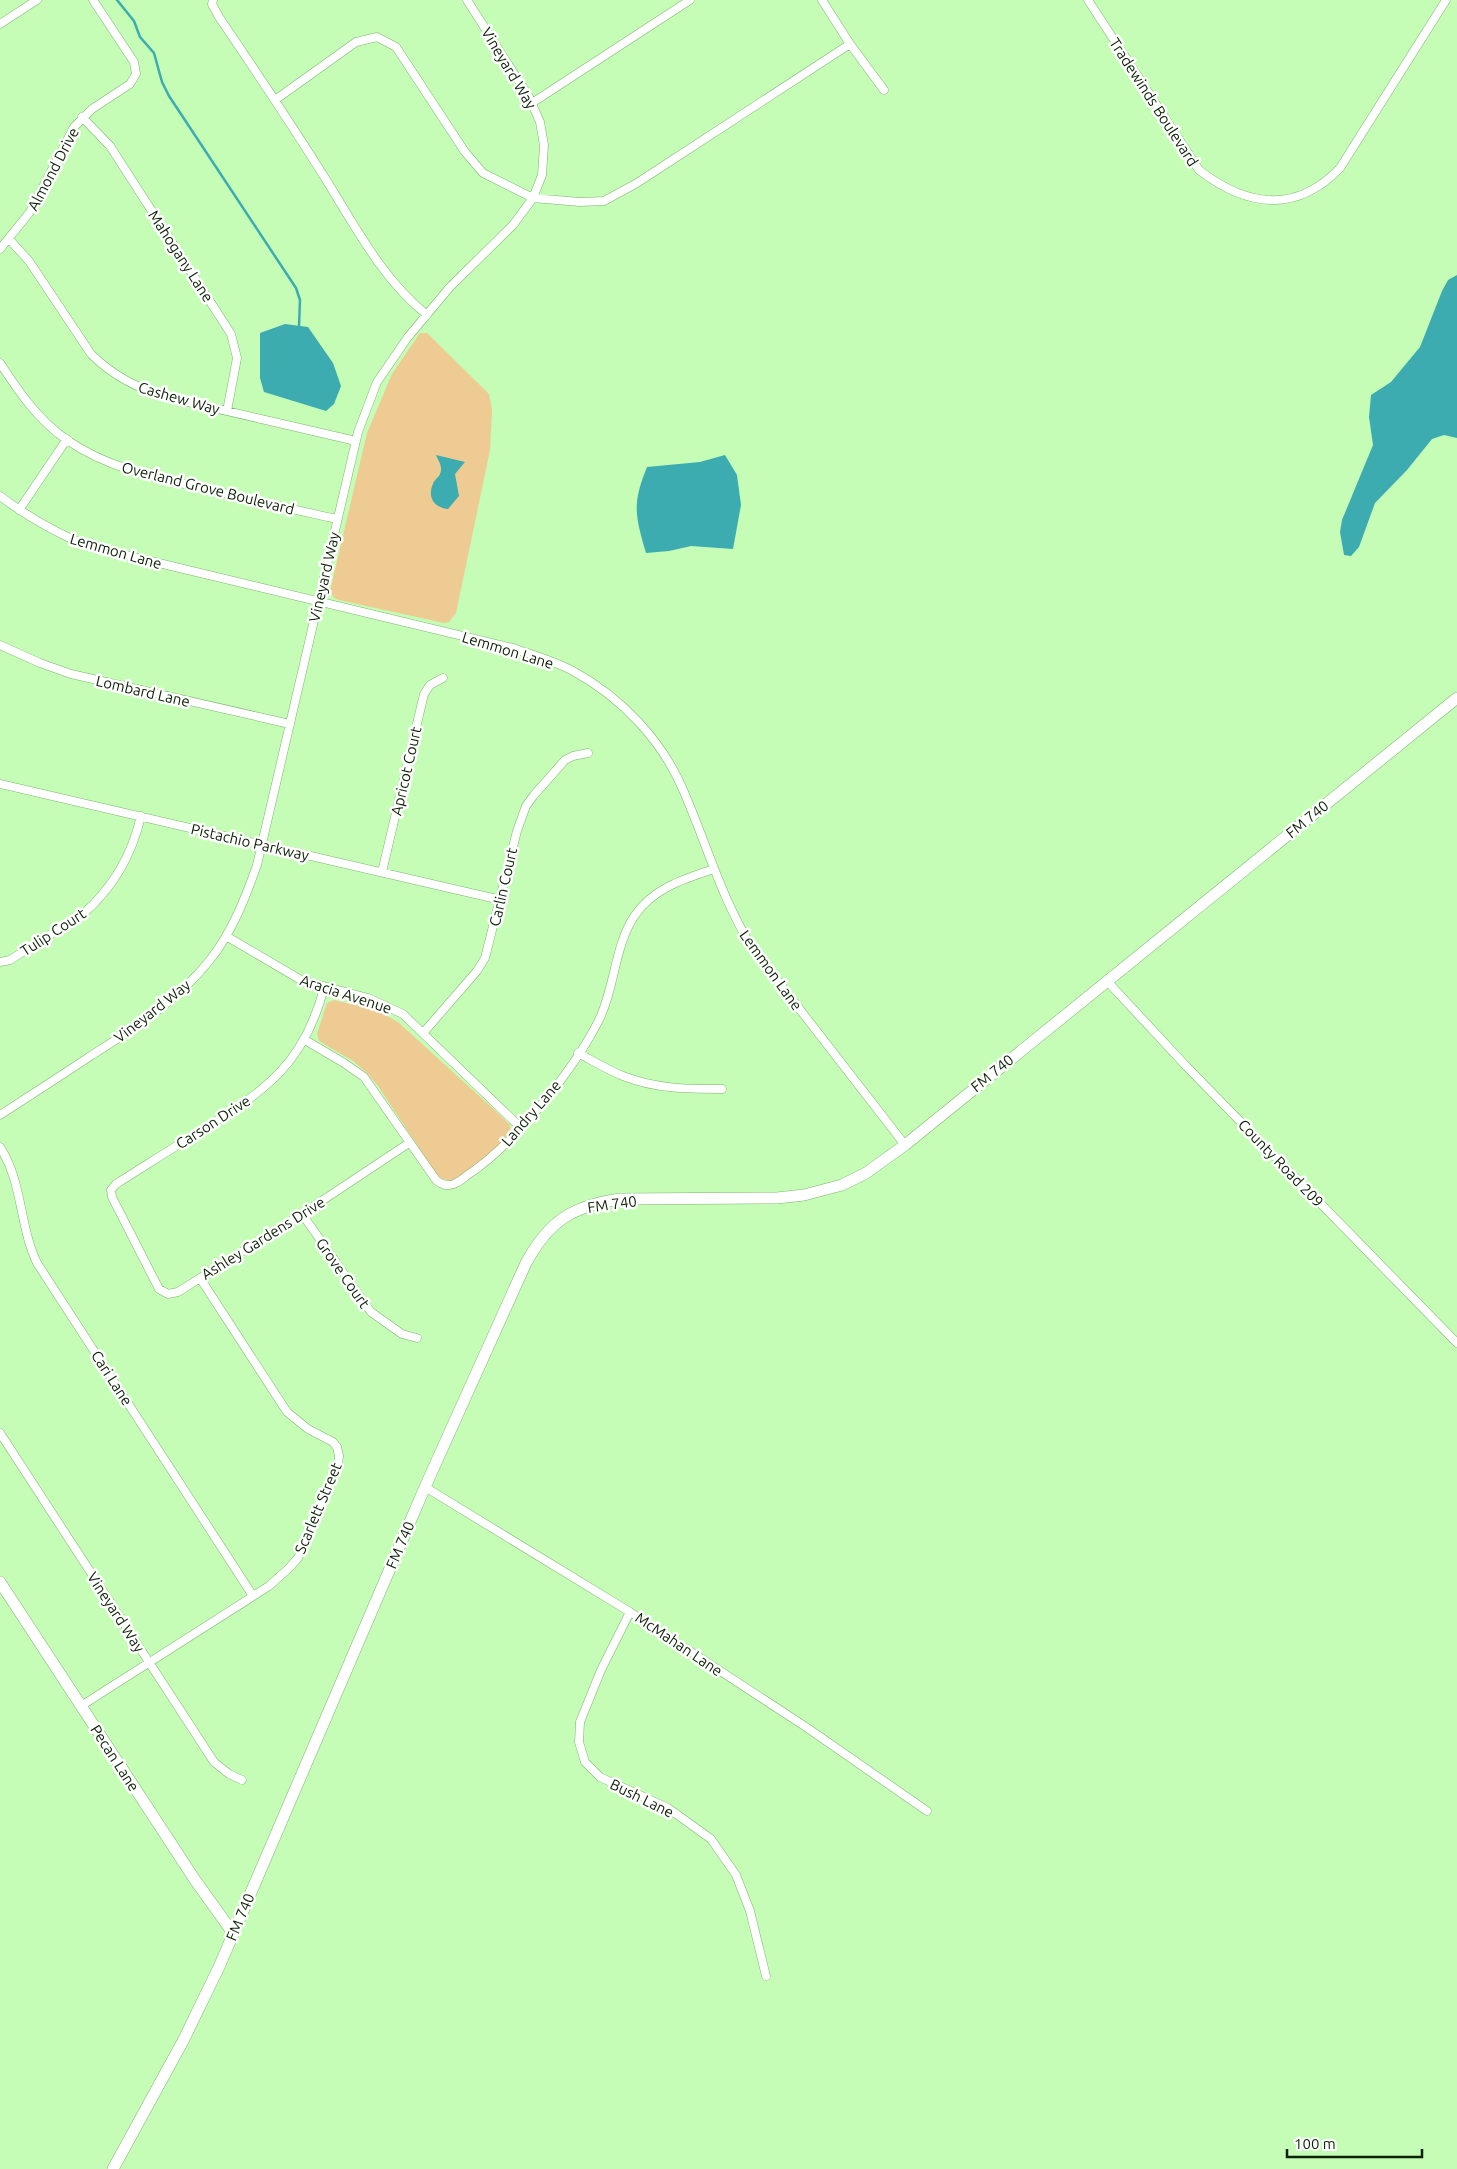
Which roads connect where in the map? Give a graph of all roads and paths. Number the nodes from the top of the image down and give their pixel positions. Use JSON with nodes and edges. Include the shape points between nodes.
{"nodes":[{"id":1,"x":36,"y":0,"type":"edge"},
{"id":2,"x":93,"y":0,"type":"edge"},
{"id":3,"x":212,"y":0,"type":"edge"},
{"id":4,"x":467,"y":0,"type":"edge"},
{"id":5,"x":690,"y":0,"type":"edge"},
{"id":6,"x":822,"y":0,"type":"edge"},
{"id":7,"x":1088,"y":0,"type":"edge"},
{"id":8,"x":1446,"y":0,"type":"edge"},
{"id":9,"x":0,"y":24,"type":"edge"},
{"id":10,"x":850,"y":44,"type":"junction"},
{"id":11,"x":884,"y":90,"type":"dead end"},
{"id":12,"x":276,"y":100,"type":"junction"},
{"id":13,"x":532,"y":104,"type":"junction"},
{"id":14,"x":82,"y":117,"type":"junction"},
{"id":15,"x":532,"y":198,"type":"junction"},
{"id":16,"x":9,"y":239,"type":"junction"},
{"id":17,"x":0,"y":250,"type":"edge"},
{"id":18,"x":426,"y":315,"type":"junction"},
{"id":19,"x":0,"y":363,"type":"edge"},
{"id":20,"x":227,"y":411,"type":"junction"},
{"id":21,"x":67,"y":440,"type":"junction"},
{"id":22,"x":356,"y":441,"type":"junction"},
{"id":23,"x":0,"y":496,"type":"edge"},
{"id":24,"x":19,"y":510,"type":"junction"},
{"id":25,"x":337,"y":520,"type":"junction"},
{"id":26,"x":318,"y":600,"type":"junction"},
{"id":27,"x":0,"y":645,"type":"edge"},
{"id":28,"x":443,"y":678,"type":"dead end"},
{"id":29,"x":1457,"y":698,"type":"edge"},
{"id":30,"x":290,"y":724,"type":"junction"},
{"id":31,"x":588,"y":753,"type":"dead end"},
{"id":32,"x":0,"y":784,"type":"edge"},
{"id":33,"x":141,"y":816,"type":"junction"},
{"id":34,"x":262,"y":844,"type":"junction"},
{"id":35,"x":714,"y":868,"type":"junction"},
{"id":36,"x":382,"y":872,"type":"junction"},
{"id":37,"x":501,"y":900,"type":"junction"},
{"id":38,"x":226,"y":936,"type":"junction"},
{"id":39,"x":0,"y":962,"type":"edge"},
{"id":40,"x":1107,"y":980,"type":"junction"},
{"id":41,"x":324,"y":988,"type":"junction"},
{"id":42,"x":424,"y":1032,"type":"junction"},
{"id":43,"x":305,"y":1040,"type":"junction"},
{"id":44,"x":578,"y":1053,"type":"junction"},
{"id":45,"x":722,"y":1089,"type":"dead end"},
{"id":46,"x":0,"y":1115,"type":"edge"},
{"id":47,"x":520,"y":1127,"type":"junction"},
{"id":48,"x":409,"y":1143,"type":"junction"},
{"id":49,"x":905,"y":1144,"type":"junction"},
{"id":50,"x":0,"y":1147,"type":"edge"},
{"id":51,"x":302,"y":1214,"type":"junction"},
{"id":52,"x":135,"y":1243,"type":"joint"},
{"id":53,"x":200,"y":1278,"type":"junction"},
{"id":54,"x":417,"y":1338,"type":"dead end"},
{"id":55,"x":1457,"y":1342,"type":"edge"},
{"id":56,"x":0,"y":1433,"type":"edge"},
{"id":57,"x":425,"y":1487,"type":"junction"},
{"id":58,"x":0,"y":1582,"type":"edge"},
{"id":59,"x":253,"y":1596,"type":"junction"},
{"id":60,"x":630,"y":1612,"type":"junction"},
{"id":61,"x":149,"y":1662,"type":"junction"},
{"id":62,"x":81,"y":1706,"type":"junction"},
{"id":63,"x":242,"y":1780,"type":"dead end"},
{"id":64,"x":927,"y":1811,"type":"dead end"},
{"id":65,"x":233,"y":1933,"type":"junction"},
{"id":66,"x":766,"y":1976,"type":"dead end"},
{"id":67,"x":113,"y":2169,"type":"edge"}],
"edges":[{"from":1,"to":9,"type":"street"},
{"from":2,"to":14,"type":"street","name":"Almond Drive","via":[[134,62],[136,74],[130,84]]},
{"from":3,"to":12,"type":"street","via":[[219,17]]},
{"from":4,"to":13,"type":"street","name":"Vineyard Way"},
{"from":5,"to":13,"type":"street"},
{"from":6,"to":10,"type":"street"},
{"from":7,"to":8,"type":"street","name":"Tradewinds Boulevard","via":[[1198,170],[1238,193],[1274,200],[1291,198],[1325,184],[1340,168]]},
{"from":10,"to":11,"type":"street"},
{"from":10,"to":15,"type":"street","via":[[638,183],[604,201]]},
{"from":12,"to":15,"type":"street","via":[[356,42],[377,37],[396,47],[483,173]]},
{"from":12,"to":18,"type":"street","via":[[378,262],[407,299]]},
{"from":13,"to":15,"type":"street","name":"Vineyard Way","via":[[540,122],[544,145],[542,174]]},
{"from":14,"to":16,"type":"street","name":"Almond Drive","via":[[25,220]]},
{"from":14,"to":20,"type":"street","name":"Mahogany Lane","via":[[110,146],[231,334],[237,358]]},
{"from":15,"to":18,"type":"street","name":"Vineyard Way","via":[[513,225]]},
{"from":16,"to":17,"type":"street","name":"Almond Drive"},
{"from":16,"to":20,"type":"street","name":"Cashew Way","via":[[29,261],[83,344],[101,364],[142,389]]},
{"from":18,"to":22,"type":"street","name":"Vineyard Way","via":[[376,382]]},
{"from":19,"to":21,"type":"street","name":"Overland Grove Boulevard","via":[[29,405]]},
{"from":20,"to":22,"type":"street","name":"Cashew Way"},
{"from":21,"to":24,"type":"street"},
{"from":21,"to":25,"type":"street","name":"Overland Grove Boulevard","via":[[96,457],[133,472]]},
{"from":22,"to":25,"type":"street","name":"Vineyard Way"},
{"from":23,"to":24,"type":"street","name":"Lemmon Lane"},
{"from":24,"to":26,"type":"street","name":"Lemmon Lane","via":[[59,534],[88,546]]},
{"from":25,"to":26,"type":"street","name":"Vineyard Way"},
{"from":26,"to":30,"type":"street","name":"Vineyard Way"},
{"from":26,"to":35,"type":"street","name":"Lemmon Lane","via":[[513,648],[560,665],[603,690],[631,714],[660,749],[684,790]]},
{"from":27,"to":30,"type":"street","name":"Lombard Lane","via":[[40,664],[79,676]]},
{"from":28,"to":36,"type":"street","name":"Apricot Court","via":[[430,685],[424,694]]},
{"from":29,"to":40,"type":"main road","name":"FM 740","number":"FM 740"},
{"from":30,"to":34,"type":"street","name":"Vineyard Way"},
{"from":31,"to":37,"type":"street","name":"Carlin Court","via":[[565,760],[526,806]]},
{"from":32,"to":33,"type":"street","name":"Pistachio Parkway"},
{"from":33,"to":34,"type":"street","name":"Pistachio Parkway"},
{"from":33,"to":39,"type":"street","name":"Tulip Court","via":[[134,844],[124,865],[94,904],[84,914],[10,960]]},
{"from":34,"to":36,"type":"street","name":"Pistachio Parkway"},
{"from":34,"to":38,"type":"street","name":"Vineyard Way","via":[[249,889]]},
{"from":35,"to":44,"type":"street","name":"Landry Lane","via":[[666,887],[634,916],[621,947],[606,1004]]},
{"from":35,"to":49,"type":"street","name":"Lemmon Lane","via":[[738,926],[752,949]]},
{"from":36,"to":37,"type":"street","name":"Pistachio Parkway"},
{"from":37,"to":42,"type":"street","name":"Carlin Court","via":[[481,964]]},
{"from":38,"to":41,"type":"street","name":"Aracia Avenue","via":[[289,974]]},
{"from":38,"to":46,"type":"street","name":"Vineyard Way","via":[[194,978],[151,1016]]},
{"from":40,"to":49,"type":"main road","name":"FM 740","number":"FM 740"},
{"from":40,"to":55,"type":"street","name":"County Road 209","via":[[1187,1067]]},
{"from":41,"to":42,"type":"street","name":"Aracia Avenue","via":[[387,1006],[403,1014]]},
{"from":41,"to":43,"type":"street","name":"Carson Drive","via":[[316,1018]]},
{"from":42,"to":47,"type":"street","name":"Aracia Avenue"},
{"from":43,"to":48,"type":"street","name":"Landry Lane","via":[[364,1077]]},
{"from":43,"to":52,"type":"street","name":"Carson Drive","via":[[282,1072],[258,1092],[113,1187],[112,1197]]},
{"from":44,"to":45,"type":"street","via":[[620,1075],[644,1083],[670,1088]]},
{"from":44,"to":47,"type":"street","name":"Landry Lane","via":[[556,1086]]},
{"from":47,"to":48,"type":"street","name":"Landry Lane","via":[[477,1169],[449,1185],[436,1180]]},
{"from":48,"to":51,"type":"street","name":"Ashley Gardens Drive"},
{"from":49,"to":57,"type":"main road","name":"FM 740","number":"FM 740","via":[[866,1173],[842,1185],[804,1195],[620,1200],[579,1208],[566,1215],[534,1248],[526,1263]]},
{"from":50,"to":59,"type":"street","name":"Cari Lane","via":[[13,1171],[26,1234],[37,1262]]},
{"from":51,"to":53,"type":"street","name":"Ashley Gardens Drive"},
{"from":51,"to":54,"type":"street","name":"Grove Court","via":[[371,1312],[402,1334]]},
{"from":52,"to":53,"type":"street","name":"Ashley Gardens Drive","via":[[163,1292],[178,1292]]},
{"from":53,"to":59,"type":"street","name":"Scarlett Street","via":[[287,1412],[308,1429],[333,1442],[339,1456],[298,1558],[282,1576]]},
{"from":56,"to":61,"type":"street","name":"Vineyard Way"},
{"from":57,"to":60,"type":"street","name":"McMahan Lane"},
{"from":57,"to":65,"type":"main road","name":"FM 740","number":"FM 740"},
{"from":58,"to":62,"type":"main road","name":"Pecan Lane"},
{"from":59,"to":61,"type":"street","name":"Scarlett Street"},
{"from":60,"to":64,"type":"street","name":"McMahan Lane"},
{"from":60,"to":66,"type":"street","name":"Bush Lane","via":[[580,1722],[579,1742],[585,1762],[600,1778],[668,1808],[711,1839],[736,1875],[750,1911]]},
{"from":61,"to":62,"type":"street","name":"Scarlett Street"},
{"from":61,"to":63,"type":"street","name":"Vineyard Way","via":[[214,1762]]},
{"from":62,"to":65,"type":"main road","name":"Pecan Lane"},
{"from":65,"to":67,"type":"main road","name":"FM 740","number":"FM 740","via":[[183,2041]]}]}
